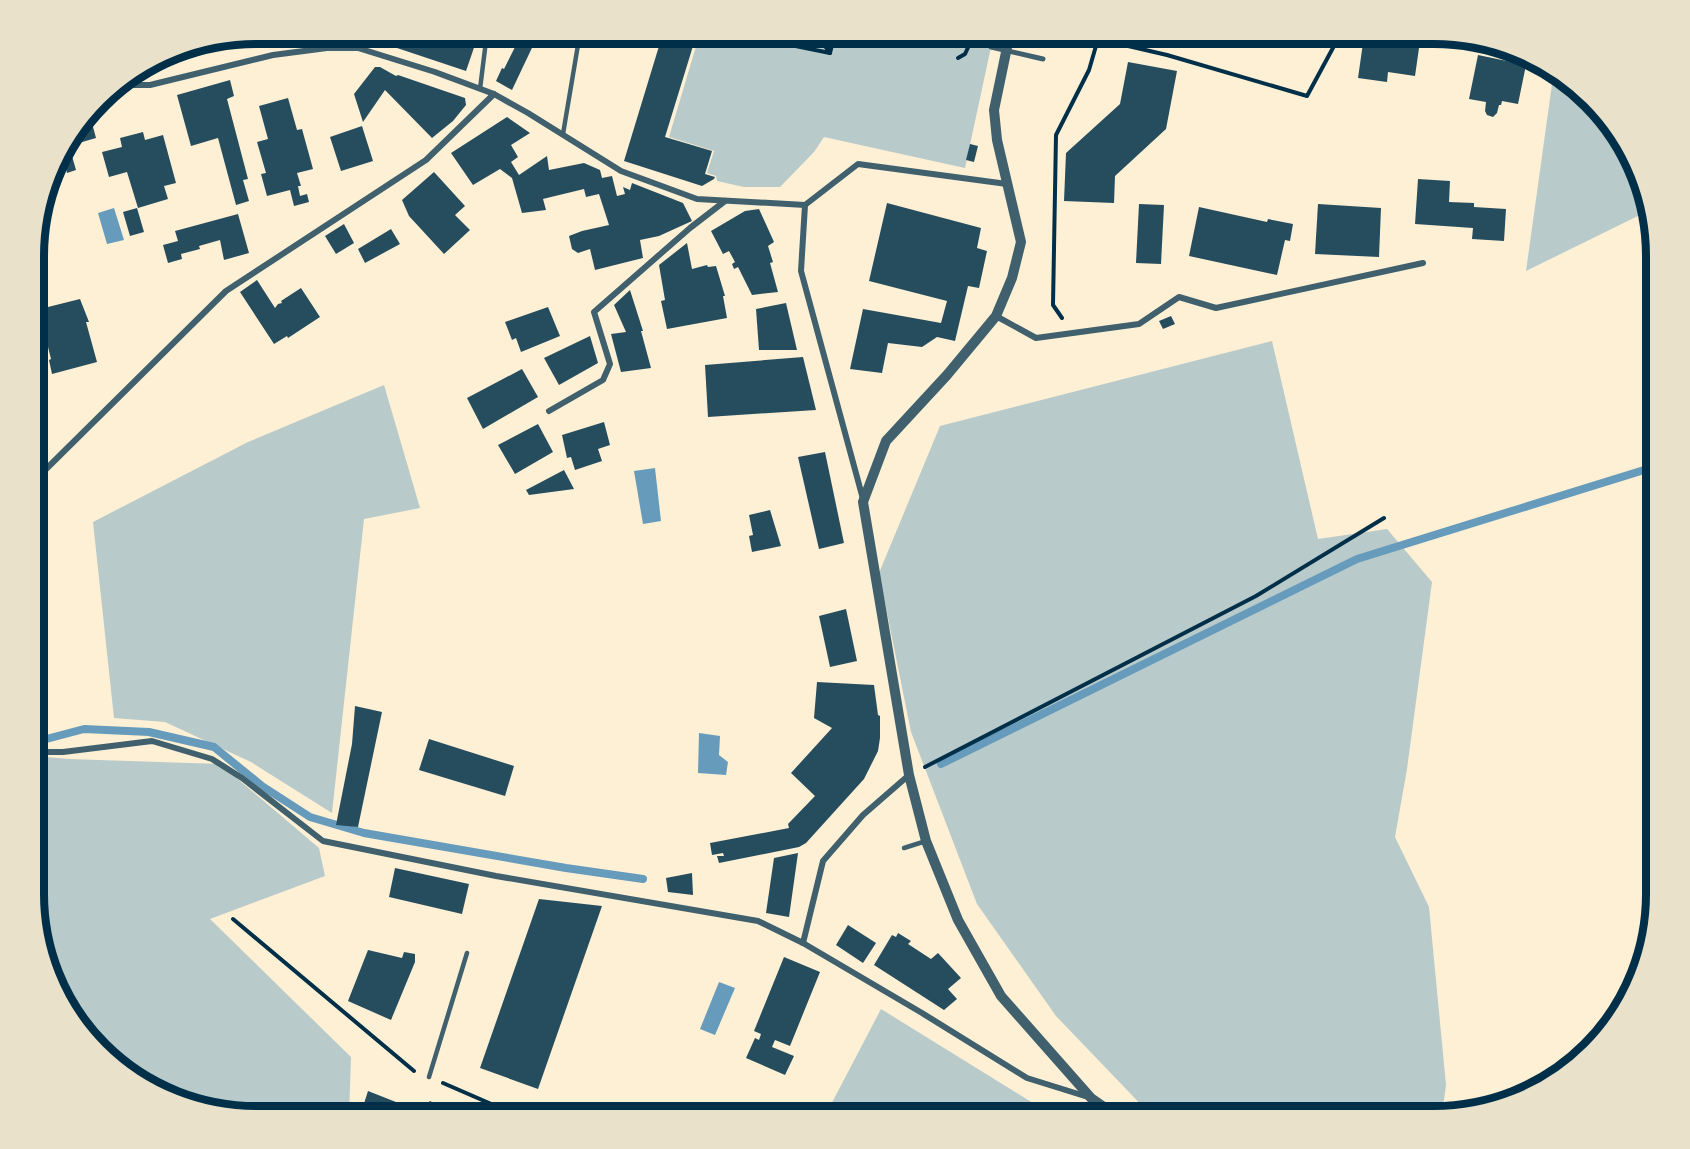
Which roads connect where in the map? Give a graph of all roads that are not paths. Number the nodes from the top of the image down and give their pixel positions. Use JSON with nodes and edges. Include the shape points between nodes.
{"nodes":[{"id":1,"x":327,"y":44,"type":"edge"},
{"id":2,"x":486,"y":44,"type":"edge"},
{"id":3,"x":578,"y":44,"type":"edge"},
{"id":4,"x":1007,"y":44,"type":"edge"},
{"id":5,"x":991,"y":47,"type":"dead end"},
{"id":6,"x":327,"y":48,"type":"junction"},
{"id":7,"x":1006,"y":50,"type":"junction"},
{"id":8,"x":1043,"y":59,"type":"dead end"},
{"id":9,"x":130,"y":85,"type":"edge"},
{"id":10,"x":480,"y":89,"type":"junction"},
{"id":11,"x":494,"y":94,"type":"junction"},
{"id":12,"x":562,"y":134,"type":"junction"},
{"id":13,"x":1008,"y":184,"type":"junction"},
{"id":14,"x":725,"y":201,"type":"junction"},
{"id":15,"x":805,"y":205,"type":"junction"},
{"id":16,"x":1423,"y":263,"type":"dead end"},
{"id":17,"x":996,"y":316,"type":"junction"},
{"id":18,"x":549,"y":411,"type":"dead end"},
{"id":19,"x":44,"y":471,"type":"edge"},
{"id":20,"x":864,"y":502,"type":"junction"},
{"id":21,"x":44,"y":752,"type":"edge"},
{"id":22,"x":909,"y":775,"type":"junction"},
{"id":23,"x":926,"y":841,"type":"junction"},
{"id":24,"x":904,"y":848,"type":"dead end"},
{"id":25,"x":803,"y":943,"type":"junction"},
{"id":26,"x":467,"y":953,"type":"dead end"},
{"id":27,"x":429,"y":1077,"type":"road end"},
{"id":28,"x":1092,"y":1098,"type":"junction"},
{"id":29,"x":1103,"y":1106,"type":"edge"}],
"edges":[{"from":1,"to":6,"type":"lane"},
{"from":2,"to":10,"type":"lane"},
{"from":3,"to":12,"type":"lane"},
{"from":4,"to":7,"type":"street"},
{"from":5,"to":7,"type":"street"},
{"from":6,"to":9,"type":"street","via":[[273,55],[150,85]]},
{"from":6,"to":10,"type":"street","via":[[358,48]]},
{"from":7,"to":8,"type":"street"},
{"from":7,"to":13,"type":"street","via":[[994,110]]},
{"from":10,"to":11,"type":"street"},
{"from":11,"to":12,"type":"street"},
{"from":11,"to":19,"type":"street","via":[[426,160],[226,291]]},
{"from":12,"to":14,"type":"street","via":[[621,171],[697,199]]},
{"from":13,"to":15,"type":"street","via":[[858,164]]},
{"from":13,"to":17,"type":"street","via":[[1021,242],[1012,279]]},
{"from":14,"to":15,"type":"street"},
{"from":14,"to":18,"type":"street","via":[[594,312],[609,364],[603,380]]},
{"from":15,"to":20,"type":"street","via":[[801,271]]},
{"from":16,"to":17,"type":"street","via":[[1216,308],[1179,297],[1139,324],[1036,338]]},
{"from":17,"to":20,"type":"street","via":[[886,441]]},
{"from":20,"to":22,"type":"street"},
{"from":21,"to":25,"type":"street","via":[[152,741],[212,759],[243,778],[323,841],[507,878],[758,921]]},
{"from":22,"to":23,"type":"street"},
{"from":22,"to":25,"type":"street","via":[[863,815],[823,861]]},
{"from":23,"to":24,"type":"lane"},
{"from":23,"to":28,"type":"street","via":[[958,920],[1001,996]]},
{"from":25,"to":28,"type":"street","via":[[1027,1078]]},
{"from":26,"to":27,"type":"lane"},
{"from":28,"to":29,"type":"street"}]}
